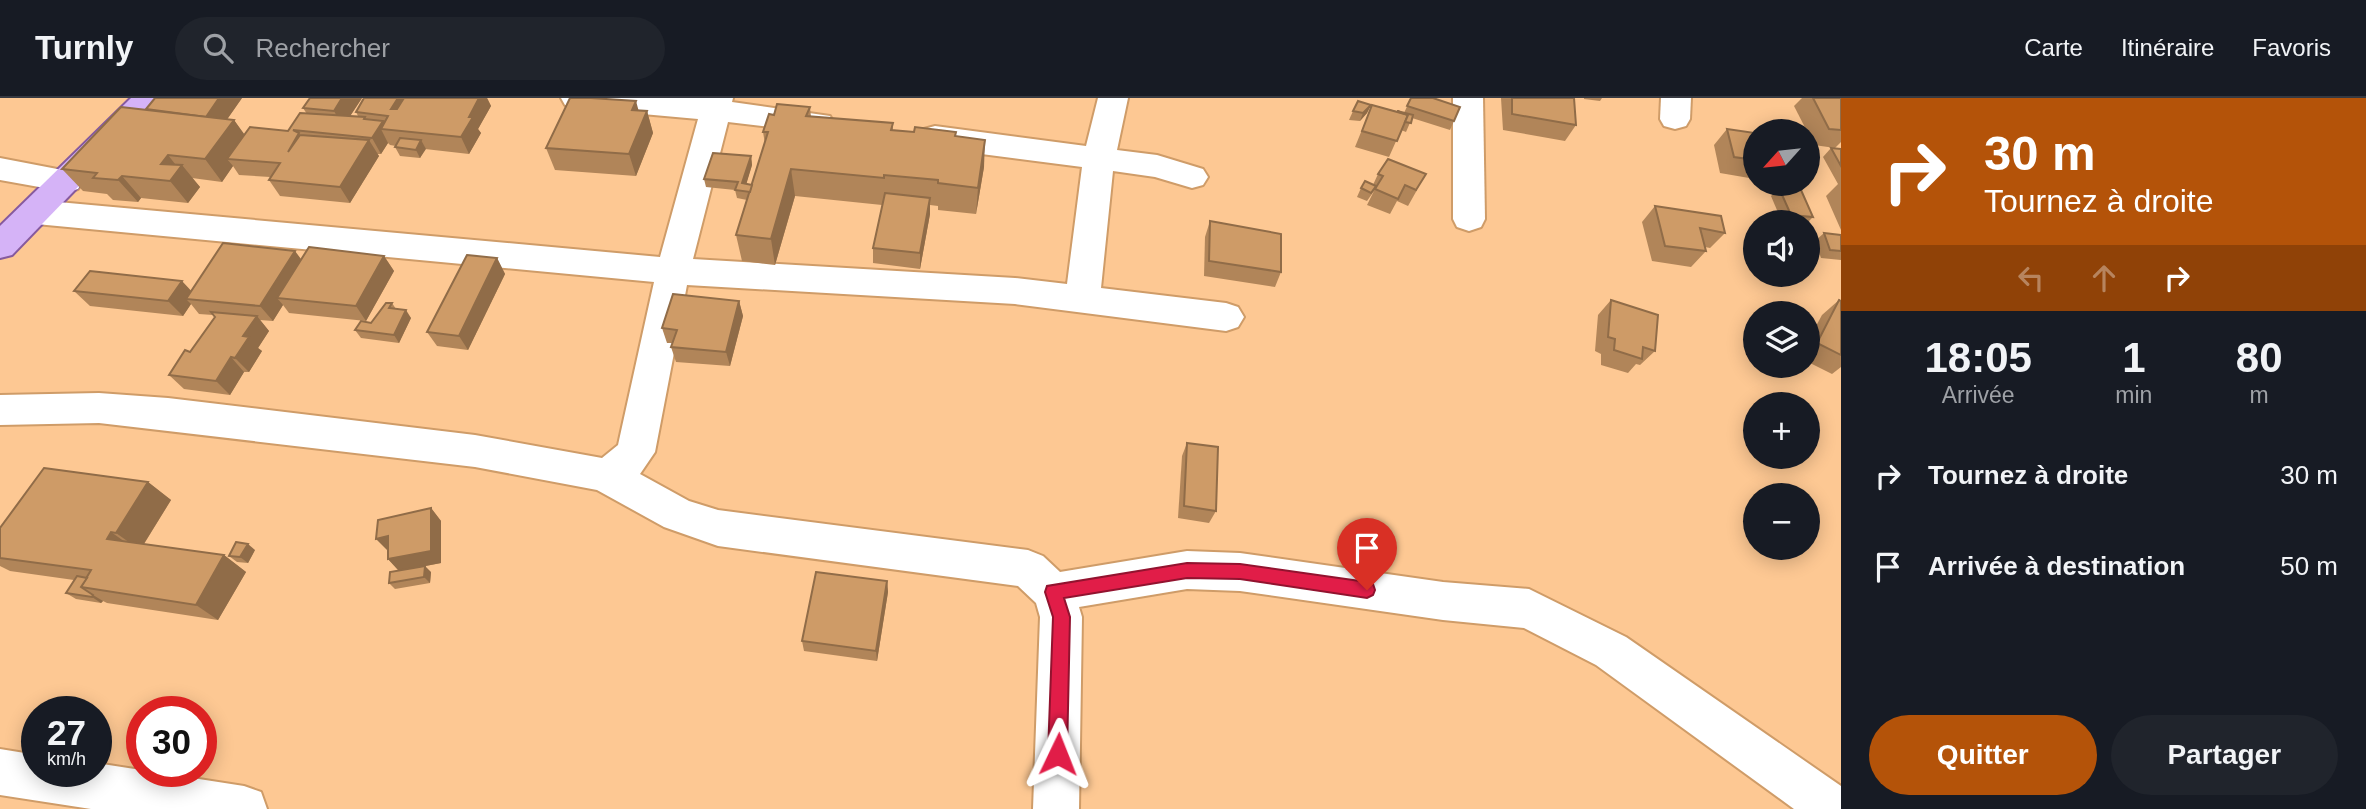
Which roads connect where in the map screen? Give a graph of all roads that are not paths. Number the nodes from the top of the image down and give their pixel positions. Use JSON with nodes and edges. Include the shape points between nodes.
{"nodes":[{"id":1,"x":149,"y":98,"type":"edge"},
{"id":2,"x":576,"y":98,"type":"edge"},
{"id":3,"x":1113,"y":98,"type":"edge"},
{"id":4,"x":1468,"y":98,"type":"edge"},
{"id":5,"x":717,"y":104,"type":"edge"},
{"id":6,"x":853,"y":127,"type":"edge"},
{"id":7,"x":908,"y":134,"type":"edge"},
{"id":8,"x":1099,"y":158,"type":"junction"},
{"id":9,"x":0,"y":169,"type":"edge"},
{"id":10,"x":1192,"y":177,"type":"dead end"},
{"id":11,"x":67,"y":181,"type":"junction"},
{"id":12,"x":36,"y":212,"type":"junction"},
{"id":13,"x":1469,"y":219,"type":"dead end"},
{"id":14,"x":0,"y":246,"type":"edge"},
{"id":15,"x":673,"y":271,"type":"junction"},
{"id":16,"x":1083,"y":298,"type":"junction"},
{"id":17,"x":1226,"y":317,"type":"dead end"},
{"id":18,"x":0,"y":410,"type":"edge"},
{"id":19,"x":605,"y":475,"type":"junction"},
{"id":20,"x":1053,"y":592,"type":"junction"},
{"id":21,"x":0,"y":772,"type":"edge"},
{"id":22,"x":244,"y":809,"type":"edge"},
{"id":23,"x":1056,"y":809,"type":"edge"},
{"id":24,"x":1833,"y":809,"type":"edge"}],
"edges":[{"from":1,"to":11,"type":"main road"},
{"from":2,"to":5,"type":"street"},
{"from":3,"to":8,"type":"street"},
{"from":4,"to":13,"type":"street"},
{"from":5,"to":6,"type":"street"},
{"from":5,"to":15,"type":"street"},
{"from":7,"to":8,"type":"street"},
{"from":8,"to":10,"type":"street","via":[[1157,166]]},
{"from":8,"to":16,"type":"street"},
{"from":9,"to":11,"type":"street"},
{"from":11,"to":12,"type":"main road"},
{"from":12,"to":14,"type":"main road"},
{"from":12,"to":15,"type":"street"},
{"from":15,"to":16,"type":"street"},
{"from":15,"to":19,"type":"street","via":[[636,452]]},
{"from":16,"to":17,"type":"street"},
{"from":18,"to":19,"type":"street","via":[[99,408],[168,414],[475,451]]},
{"from":19,"to":20,"type":"street","via":[[678,515],[718,528],[1028,569]]},
{"from":20,"to":23,"type":"street","via":[[1061,617]]},
{"from":20,"to":24,"type":"street","via":[[1187,570],[1240,572],[1528,610],[1611,651]]},
{"from":21,"to":22,"type":"street"}]}
